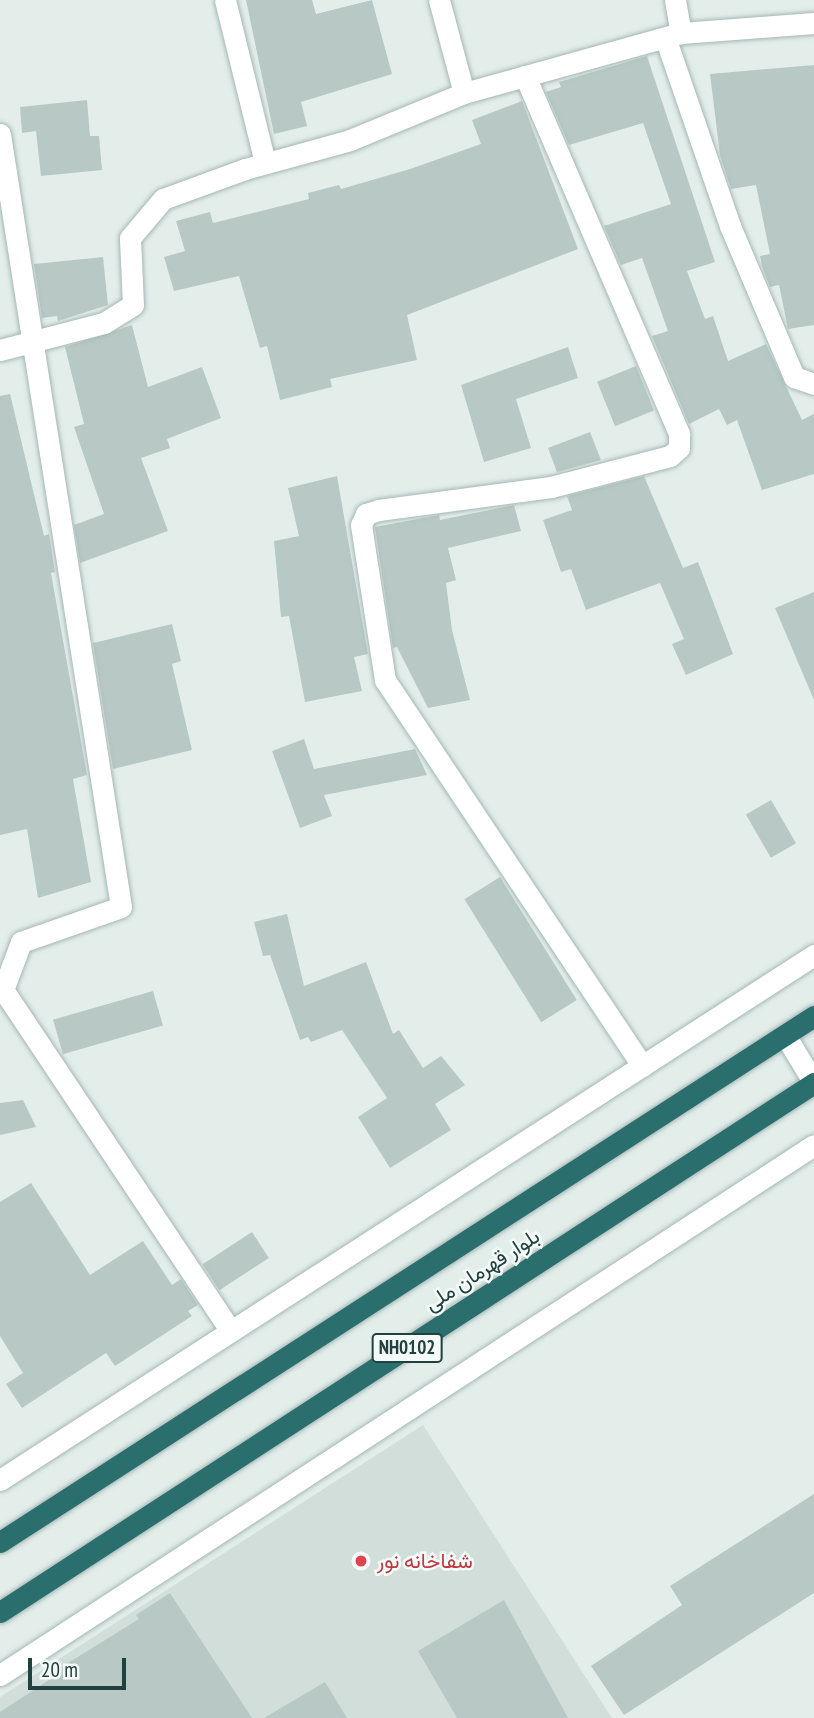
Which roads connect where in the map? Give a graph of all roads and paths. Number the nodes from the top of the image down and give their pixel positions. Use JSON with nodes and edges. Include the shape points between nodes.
{"nodes":[{"id":1,"x":225,"y":0,"type":"edge"},
{"id":2,"x":439,"y":0,"type":"edge"},
{"id":3,"x":675,"y":0,"type":"edge"},
{"id":4,"x":814,"y":23,"type":"edge"},
{"id":5,"x":674,"y":37,"type":"junction"},
{"id":6,"x":525,"y":76,"type":"junction"},
{"id":7,"x":464,"y":93,"type":"junction"},
{"id":8,"x":0,"y":134,"type":"edge"},
{"id":9,"x":265,"y":163,"type":"junction"},
{"id":10,"x":31,"y":342,"type":"junction"},
{"id":11,"x":0,"y":350,"type":"edge"},
{"id":12,"x":814,"y":384,"type":"edge"},
{"id":13,"x":814,"y":955,"type":"edge"},
{"id":14,"x":2,"y":988,"type":"edge"},
{"id":15,"x":814,"y":1016,"type":"edge"},
{"id":16,"x":785,"y":1035,"type":"junction"},
{"id":17,"x":642,"y":1066,"type":"junction"},
{"id":18,"x":814,"y":1083,"type":"edge"},
{"id":19,"x":814,"y":1145,"type":"edge"},
{"id":20,"x":231,"y":1331,"type":"junction"},
{"id":21,"x":0,"y":1480,"type":"edge"},
{"id":22,"x":0,"y":1542,"type":"edge"},
{"id":23,"x":0,"y":1612,"type":"edge"},
{"id":24,"x":0,"y":1675,"type":"edge"}],
"edges":[{"from":1,"to":9,"type":"street"},
{"from":2,"to":7,"type":"street"},
{"from":3,"to":5,"type":"street"},
{"from":4,"to":5,"type":"street"},
{"from":5,"to":6,"type":"street"},
{"from":5,"to":12,"type":"street","via":[[730,226],[794,377]]},
{"from":6,"to":7,"type":"street"},
{"from":6,"to":17,"type":"street","via":[[679,434],[679,448],[670,456],[551,487],[379,510],[366,514],[361,525],[384,680]]},
{"from":7,"to":9,"type":"street","via":[[350,140]]},
{"from":8,"to":10,"type":"street"},
{"from":9,"to":10,"type":"street","via":[[163,199],[130,238],[133,305],[104,323]]},
{"from":10,"to":11,"type":"street"},
{"from":10,"to":14,"type":"street","via":[[121,907],[21,943]]},
{"from":13,"to":17,"type":"street"},
{"from":14,"to":20,"type":"street"},
{"from":15,"to":16,"type":"highway","name":"بلوار قهرمان ملی","number":"NH0102"},
{"from":16,"to":18,"type":"street"},
{"from":16,"to":22,"type":"highway","name":"بلوار قهرمان ملی","number":"NH0102"},
{"from":17,"to":20,"type":"street"},
{"from":18,"to":23,"type":"highway","name":"بلوار قهرمان ملی","number":"NH0102"},
{"from":19,"to":24,"type":"street"},
{"from":20,"to":21,"type":"street"}]}
